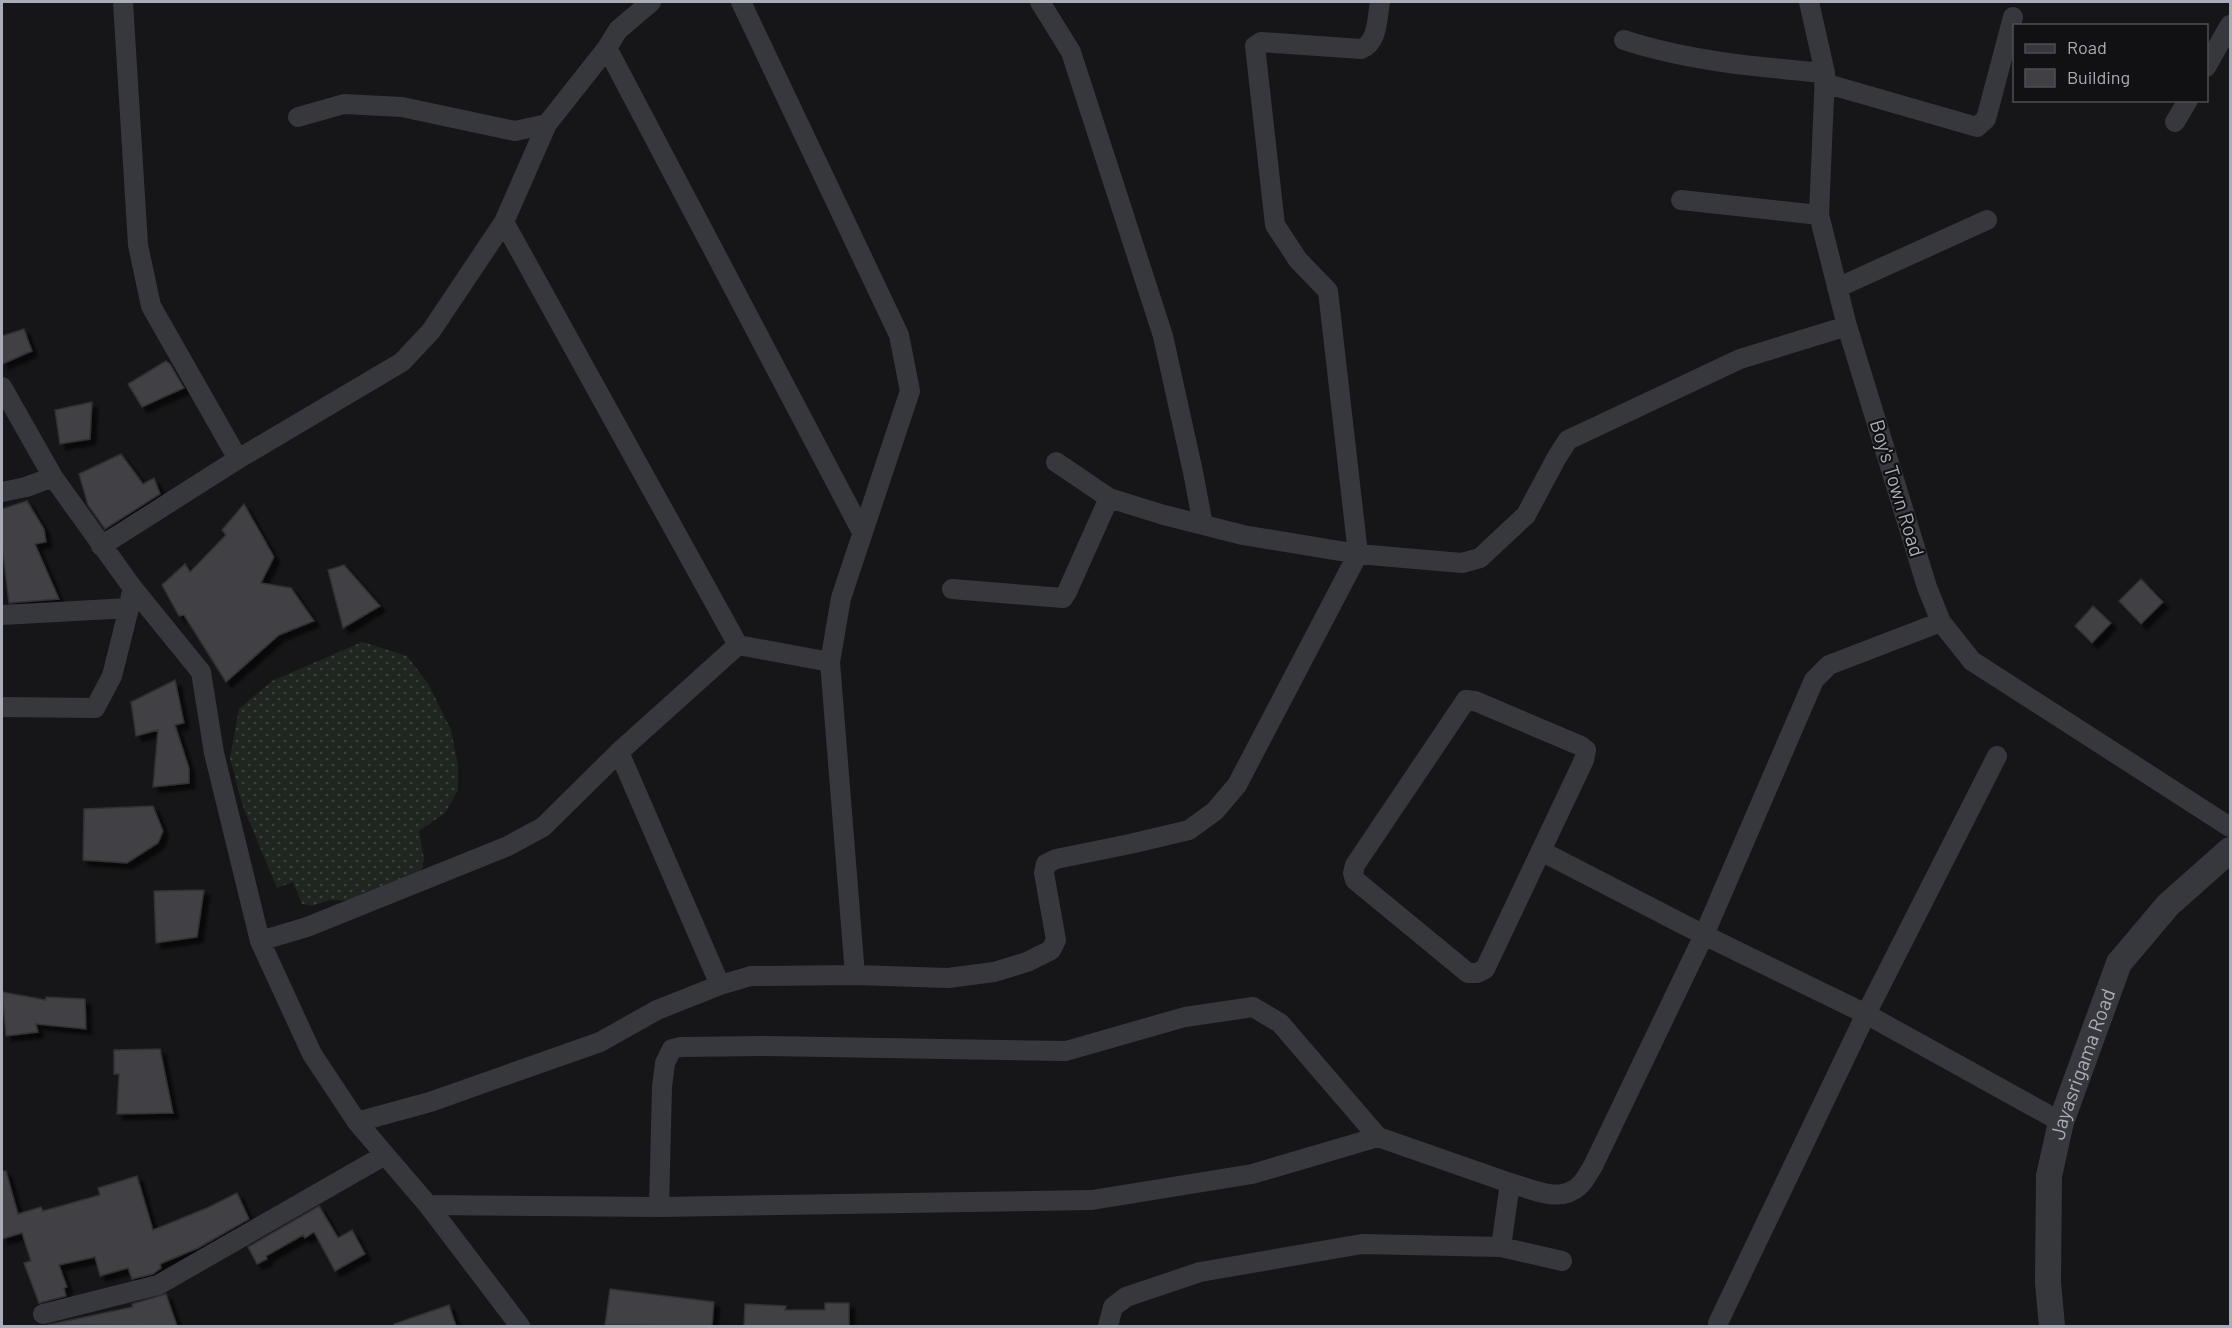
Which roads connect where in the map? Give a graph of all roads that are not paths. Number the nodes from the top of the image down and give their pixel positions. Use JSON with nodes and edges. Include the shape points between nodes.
{"nodes":[{"id":1,"x":123,"y":2,"type":"edge"},
{"id":2,"x":651,"y":2,"type":"edge"},
{"id":3,"x":741,"y":2,"type":"edge"},
{"id":4,"x":1040,"y":2,"type":"edge"},
{"id":5,"x":1380,"y":2,"type":"edge"},
{"id":6,"x":1809,"y":2,"type":"edge"},
{"id":7,"x":2013,"y":17,"type":"dead end"},
{"id":8,"x":2230,"y":25,"type":"edge"},
{"id":9,"x":1624,"y":40,"type":"dead end"},
{"id":10,"x":607,"y":48,"type":"junction"},
{"id":11,"x":2208,"y":64,"type":"edge"},
{"id":12,"x":1824,"y":78,"type":"junction"},
{"id":13,"x":2186,"y":102,"type":"edge"},
{"id":14,"x":298,"y":117,"type":"dead end"},
{"id":15,"x":2175,"y":122,"type":"dead end"},
{"id":16,"x":547,"y":124,"type":"junction"},
{"id":17,"x":1681,"y":200,"type":"dead end"},
{"id":18,"x":1819,"y":215,"type":"junction"},
{"id":19,"x":1987,"y":220,"type":"dead end"},
{"id":20,"x":504,"y":222,"type":"junction"},
{"id":21,"x":1837,"y":288,"type":"junction"},
{"id":22,"x":1847,"y":326,"type":"junction"},
{"id":23,"x":2,"y":387,"type":"edge"},
{"id":24,"x":238,"y":459,"type":"junction"},
{"id":25,"x":1056,"y":462,"type":"dead end"},
{"id":26,"x":53,"y":477,"type":"junction"},
{"id":27,"x":2,"y":492,"type":"edge"},
{"id":28,"x":1109,"y":498,"type":"junction"},
{"id":29,"x":1203,"y":525,"type":"junction"},
{"id":30,"x":862,"y":532,"type":"junction"},
{"id":31,"x":101,"y":546,"type":"junction"},
{"id":32,"x":1358,"y":554,"type":"junction"},
{"id":33,"x":132,"y":587,"type":"junction"},
{"id":34,"x":952,"y":589,"type":"dead end"},
{"id":35,"x":129,"y":608,"type":"junction"},
{"id":36,"x":2,"y":615,"type":"edge"},
{"id":37,"x":1941,"y":622,"type":"junction"},
{"id":38,"x":738,"y":645,"type":"junction"},
{"id":39,"x":830,"y":662,"type":"junction"},
{"id":40,"x":2,"y":707,"type":"edge"},
{"id":41,"x":619,"y":752,"type":"junction"},
{"id":42,"x":1997,"y":756,"type":"dead end"},
{"id":43,"x":2230,"y":828,"type":"edge"},
{"id":44,"x":2230,"y":850,"type":"edge"},
{"id":45,"x":1541,"y":851,"type":"junction"},
{"id":46,"x":1704,"y":935,"type":"junction"},
{"id":47,"x":260,"y":940,"type":"junction"},
{"id":48,"x":855,"y":975,"type":"junction"},
{"id":49,"x":720,"y":985,"type":"junction"},
{"id":50,"x":1866,"y":1014,"type":"junction"},
{"id":51,"x":357,"y":1122,"type":"junction"},
{"id":52,"x":2061,"y":1122,"type":"junction"},
{"id":53,"x":1378,"y":1137,"type":"junction"},
{"id":54,"x":385,"y":1155,"type":"junction"},
{"id":55,"x":1510,"y":1183,"type":"junction"},
{"id":56,"x":428,"y":1205,"type":"junction"},
{"id":57,"x":659,"y":1207,"type":"junction"},
{"id":58,"x":1501,"y":1247,"type":"junction"},
{"id":59,"x":1562,"y":1261,"type":"dead end"},
{"id":60,"x":43,"y":1314,"type":"dead end"},
{"id":61,"x":1718,"y":1323,"type":"dead end"},
{"id":62,"x":525,"y":1326,"type":"edge"},
{"id":63,"x":1108,"y":1326,"type":"edge"},
{"id":64,"x":2052,"y":1326,"type":"edge"}],
"edges":[{"from":1,"to":24,"type":"street","via":[[138,245],[152,306]]},
{"from":2,"to":10,"type":"street","via":[[618,30]]},
{"from":3,"to":30,"type":"street","via":[[899,335],[910,391]]},
{"from":4,"to":29,"type":"street","via":[[1071,52],[1162,336]]},
{"from":5,"to":32,"type":"street","via":[[1373,40],[1361,49],[1261,42],[1255,46],[1275,225],[1298,260],[1328,291]]},
{"from":6,"to":12,"type":"street","name":"Boy's Town Road"},
{"from":7,"to":12,"type":"street","via":[[1986,119],[1977,126]]},
{"from":8,"to":11,"type":"street"},
{"from":9,"to":12,"type":"street","via":[[1703,59]]},
{"from":10,"to":16,"type":"street"},
{"from":10,"to":30,"type":"street"},
{"from":12,"to":18,"type":"street","name":"Boy's Town Road"},
{"from":13,"to":15,"type":"street"},
{"from":14,"to":16,"type":"street","via":[[344,104],[402,108],[516,131]]},
{"from":16,"to":20,"type":"street"},
{"from":17,"to":18,"type":"street"},
{"from":18,"to":21,"type":"street","name":"Boy's Town Road"},
{"from":19,"to":21,"type":"street"},
{"from":20,"to":24,"type":"street","via":[[431,331],[402,362]]},
{"from":20,"to":38,"type":"street"},
{"from":21,"to":22,"type":"street","name":"Boy's Town Road"},
{"from":22,"to":32,"type":"street","via":[[1740,359],[1569,440],[1526,515],[1480,558],[1462,563]]},
{"from":22,"to":37,"type":"street","name":"Boy's Town Road"},
{"from":23,"to":26,"type":"street"},
{"from":24,"to":31,"type":"street"},
{"from":25,"to":28,"type":"street"},
{"from":26,"to":27,"type":"street"},
{"from":26,"to":31,"type":"street"},
{"from":28,"to":29,"type":"street"},
{"from":28,"to":34,"type":"street","via":[[1063,598]]},
{"from":29,"to":32,"type":"street"},
{"from":30,"to":39,"type":"street","via":[[841,598]]},
{"from":31,"to":33,"type":"street"},
{"from":32,"to":48,"type":"street","via":[[1237,785],[1215,811],[1189,830],[1046,864],[1044,873],[1056,940],[1051,950],[994,972],[948,978]]},
{"from":33,"to":35,"type":"street"},
{"from":33,"to":47,"type":"street","via":[[201,672],[214,753]]},
{"from":35,"to":36,"type":"street"},
{"from":35,"to":40,"type":"street","via":[[112,676],[95,708]]},
{"from":37,"to":43,"type":"street","name":"Boy's Town Road","via":[[1972,661]]},
{"from":37,"to":46,"type":"street","via":[[1829,665],[1819,673]]},
{"from":38,"to":39,"type":"street"},
{"from":38,"to":41,"type":"street"},
{"from":39,"to":48,"type":"street"},
{"from":41,"to":47,"type":"street","via":[[543,827],[508,846],[307,927]]},
{"from":41,"to":49,"type":"street"},
{"from":42,"to":50,"type":"street"},
{"from":44,"to":52,"type":"street","name":"Jayasrigama Road","via":[[2168,905],[2120,963]]},
{"from":45,"to":45,"type":"street","via":[[1485,969],[1477,973],[1468,973],[1355,880],[1353,873],[1354,865],[1466,700],[1586,750]]},
{"from":45,"to":46,"type":"street"},
{"from":46,"to":50,"type":"street"},
{"from":46,"to":55,"type":"street","via":[[1581,1185],[1568,1194],[1549,1194]]},
{"from":47,"to":51,"type":"street","via":[[312,1054]]},
{"from":48,"to":49,"type":"street","via":[[751,976]]},
{"from":49,"to":51,"type":"street","via":[[657,1010],[600,1042],[430,1102]]},
{"from":50,"to":52,"type":"street"},
{"from":50,"to":61,"type":"street"},
{"from":51,"to":54,"type":"street"},
{"from":52,"to":64,"type":"street","name":"Jayasrigama Road","via":[[2049,1176],[2048,1283]]},
{"from":53,"to":55,"type":"street"},
{"from":53,"to":57,"type":"street","via":[[1252,1174],[1092,1200]]},
{"from":53,"to":57,"type":"street","via":[[1280,1023],[1253,1007],[1185,1017],[1066,1051],[681,1047],[672,1049],[665,1063]]},
{"from":54,"to":56,"type":"street"},
{"from":54,"to":60,"type":"street","via":[[158,1285]]},
{"from":55,"to":58,"type":"street"},
{"from":56,"to":57,"type":"street"},
{"from":56,"to":62,"type":"street"},
{"from":58,"to":59,"type":"street"},
{"from":58,"to":63,"type":"street","via":[[1362,1244],[1200,1272],[1126,1297],[1113,1307]]}]}
